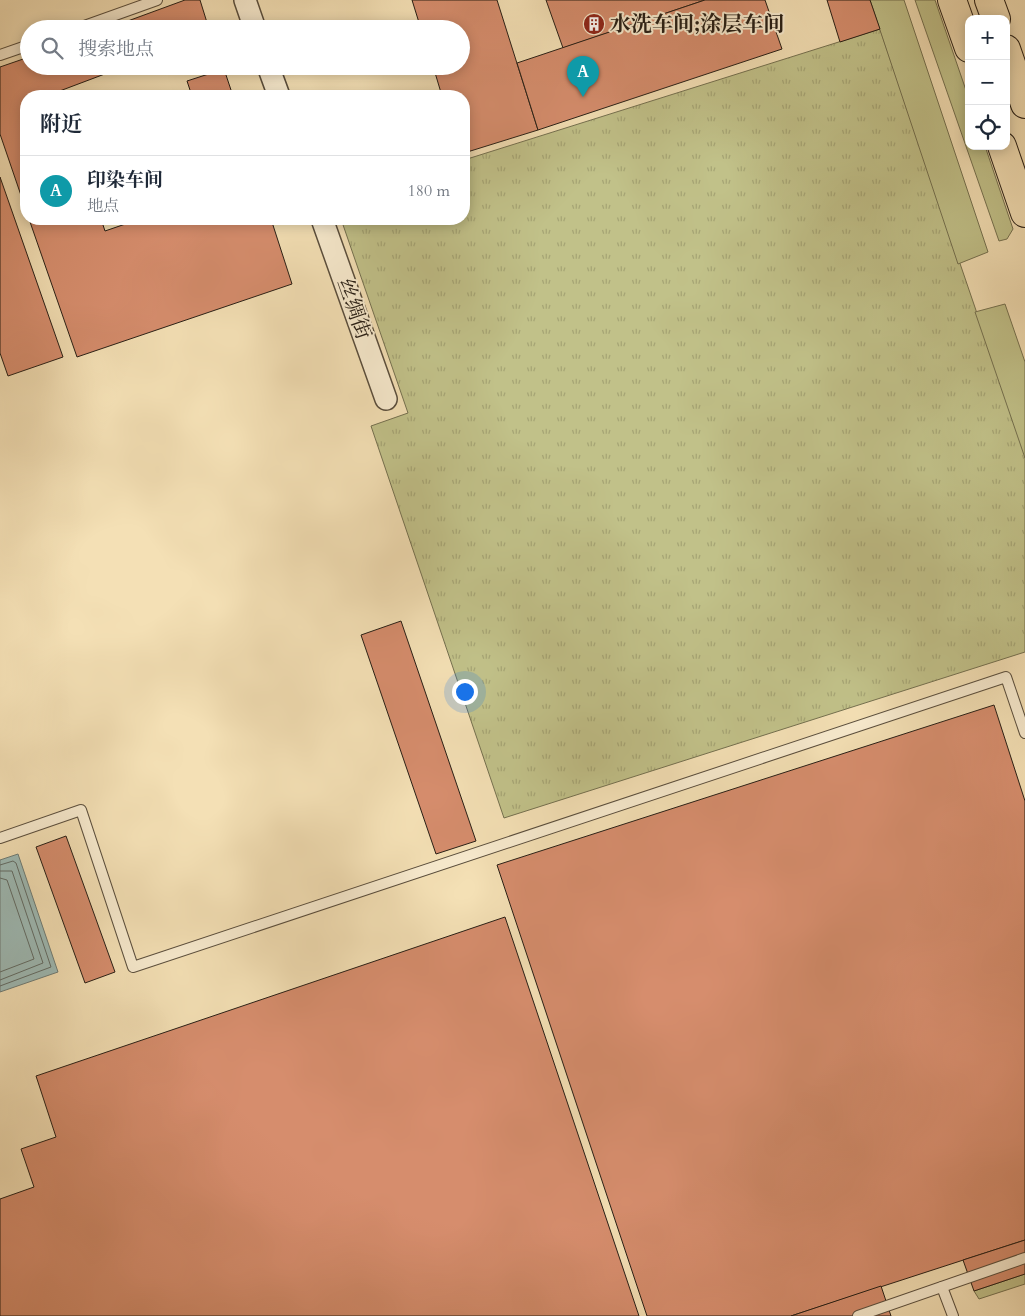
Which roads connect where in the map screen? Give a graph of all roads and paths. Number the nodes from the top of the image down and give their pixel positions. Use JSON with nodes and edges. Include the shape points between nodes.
{"nodes":[{"id":1,"x":157,"y":0,"type":"edge"},
{"id":2,"x":245,"y":0,"type":"edge"},
{"id":3,"x":952,"y":0,"type":"edge"},
{"id":4,"x":989,"y":0,"type":"edge"},
{"id":5,"x":995,"y":15,"type":"edge"},
{"id":6,"x":101,"y":20,"type":"edge"},
{"id":7,"x":252,"y":20,"type":"edge"},
{"id":8,"x":965,"y":37,"type":"edge"},
{"id":9,"x":20,"y":48,"type":"edge"},
{"id":10,"x":0,"y":56,"type":"edge"},
{"id":11,"x":1010,"y":60,"type":"edge"},
{"id":12,"x":271,"y":75,"type":"edge"},
{"id":13,"x":277,"y":90,"type":"edge"},
{"id":14,"x":1025,"y":104,"type":"edge"},
{"id":15,"x":1003,"y":150,"type":"edge"},
{"id":16,"x":1025,"y":214,"type":"edge"},
{"id":17,"x":324,"y":225,"type":"edge"},
{"id":18,"x":386,"y":399,"type":"dead end"},
{"id":19,"x":1025,"y":734,"type":"edge"},
{"id":20,"x":0,"y":838,"type":"edge"},
{"id":21,"x":1025,"y":1258,"type":"edge"},
{"id":22,"x":942,"y":1286,"type":"junction"},
{"id":23,"x":858,"y":1316,"type":"edge"},
{"id":24,"x":953,"y":1316,"type":"edge"}],
"edges":[{"from":1,"to":6,"type":"lane"},
{"from":2,"to":7,"type":"street"},
{"from":3,"to":8,"type":"main road"},
{"from":4,"to":5,"type":"main road"},
{"from":9,"to":10,"type":"lane"},
{"from":11,"to":14,"type":"main road"},
{"from":12,"to":13,"type":"street"},
{"from":15,"to":16,"type":"main road"},
{"from":17,"to":18,"type":"street","name":"丝绸街"},
{"from":19,"to":20,"type":"lane","via":[[1006,677],[133,967],[81,810]]},
{"from":21,"to":22,"type":"lane"},
{"from":22,"to":23,"type":"lane"},
{"from":22,"to":24,"type":"lane"}]}
